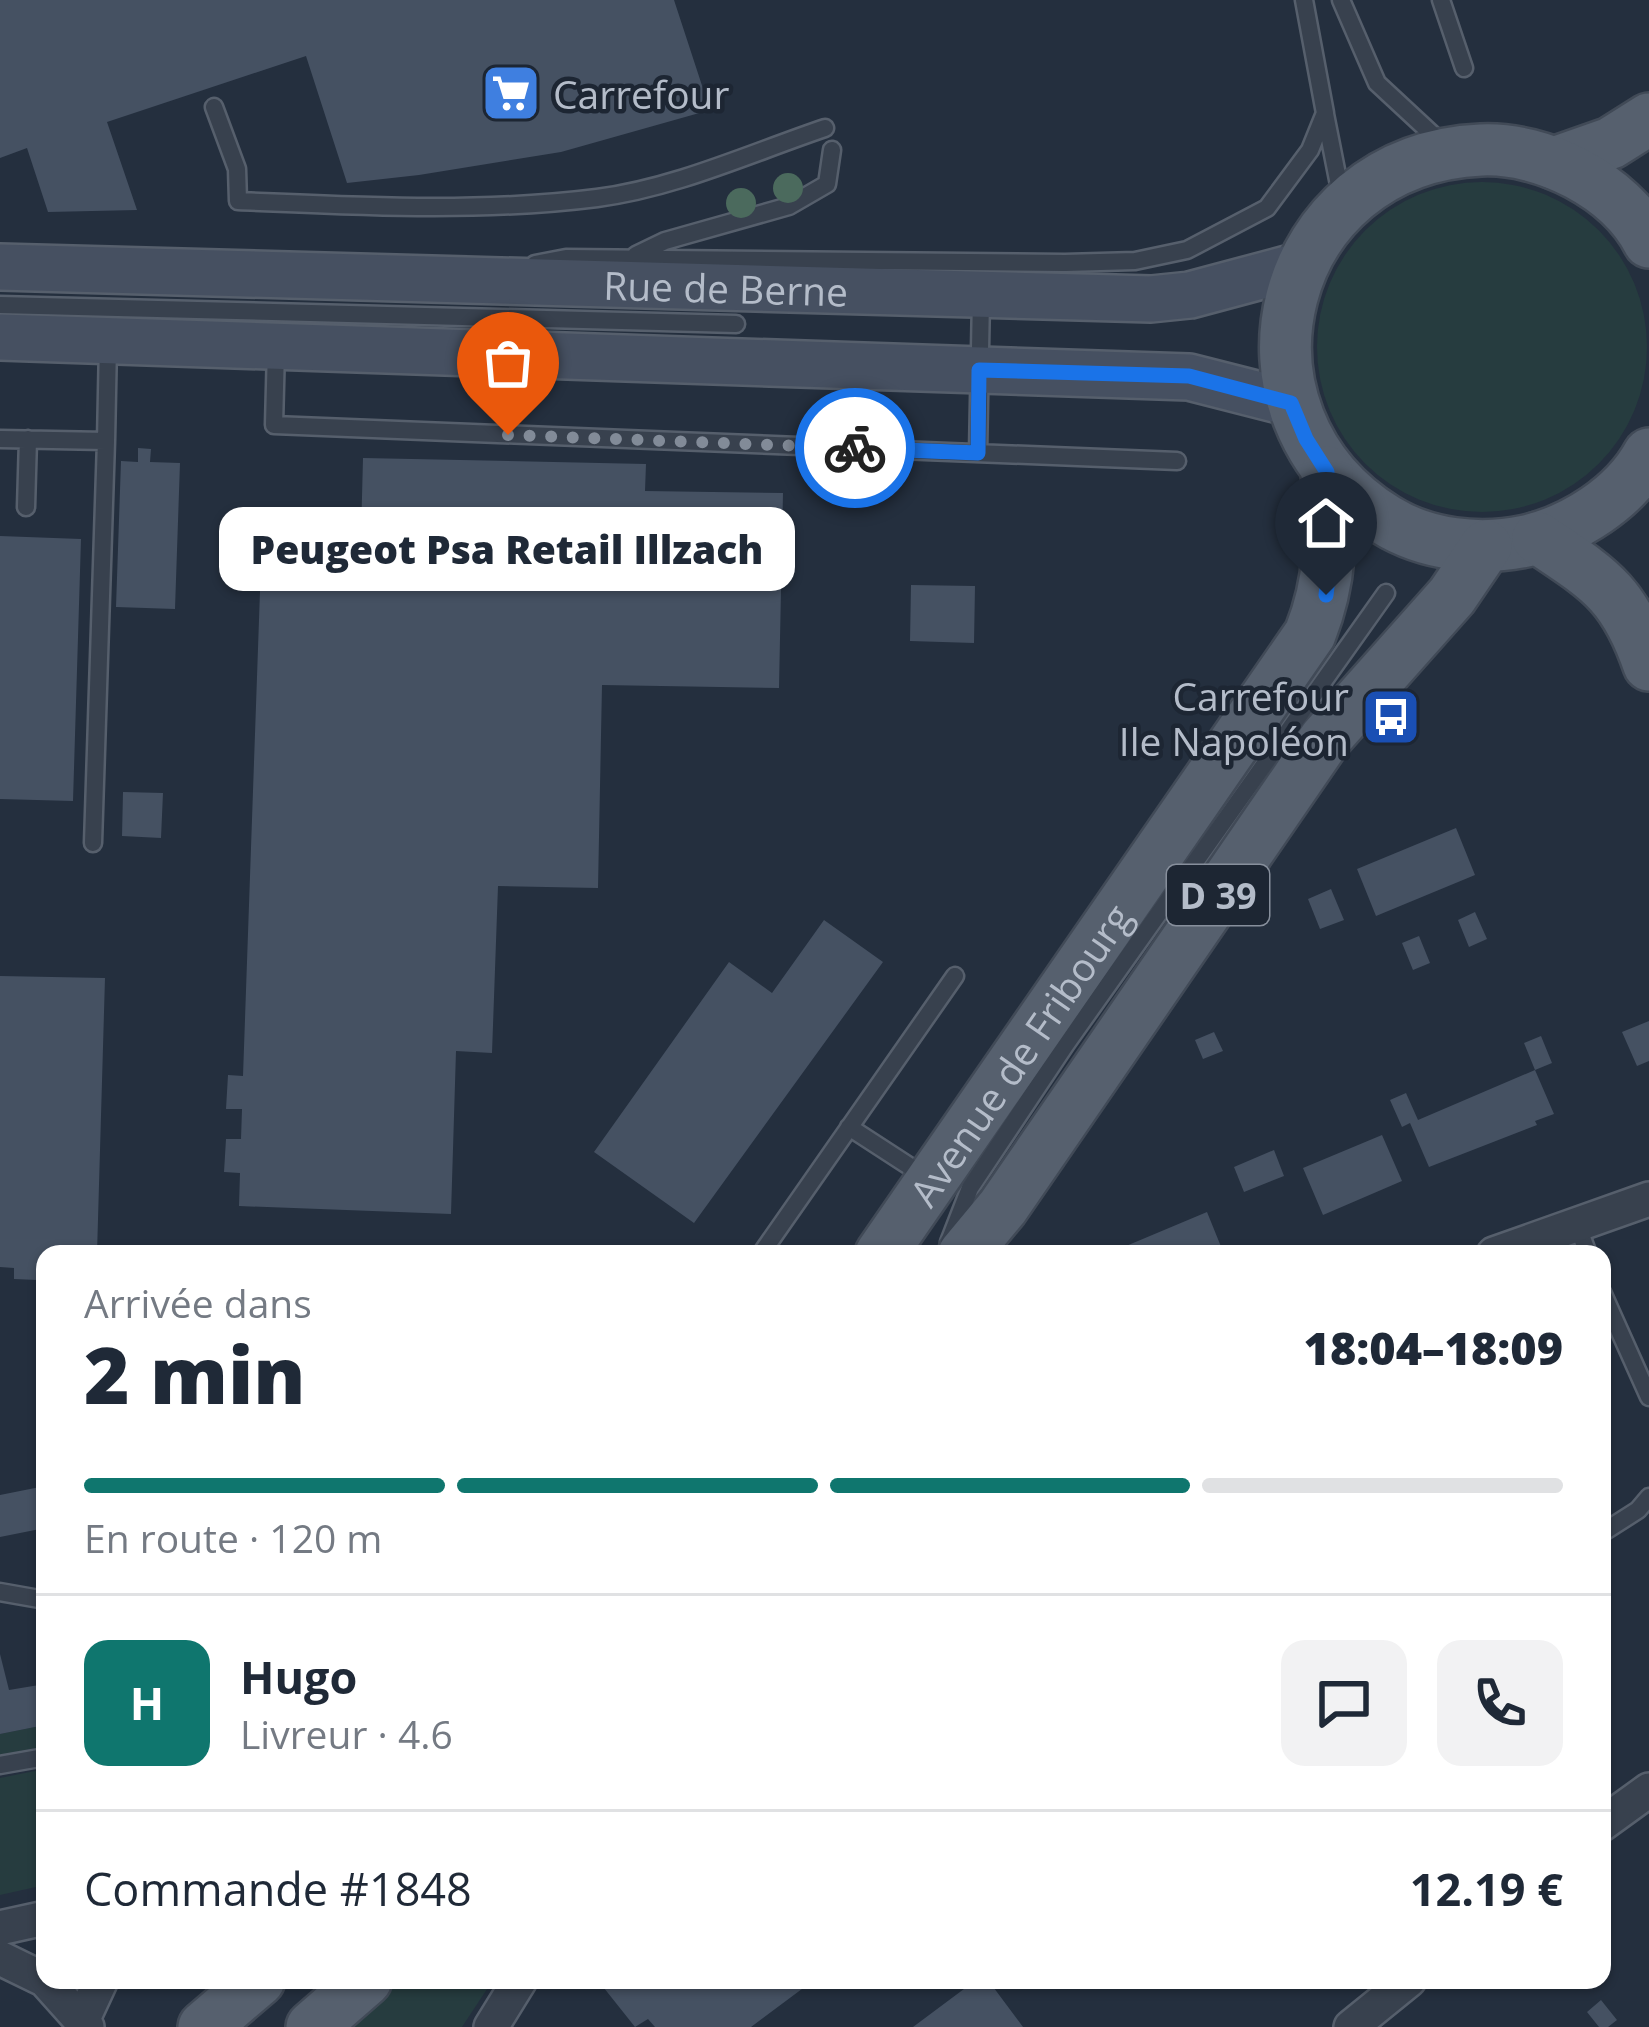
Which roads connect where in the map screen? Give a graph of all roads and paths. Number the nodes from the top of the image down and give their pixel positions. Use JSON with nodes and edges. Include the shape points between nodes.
{"nodes":[{"id":1,"x":1304,"y":0,"type":"edge"},
{"id":2,"x":1341,"y":0,"type":"edge"},
{"id":3,"x":1441,"y":0,"type":"edge"},
{"id":4,"x":1464,"y":68,"type":"dead end"},
{"id":5,"x":214,"y":107,"type":"dead end"},
{"id":6,"x":1325,"y":113,"type":"junction"},
{"id":7,"x":1649,"y":119,"type":"edge"},
{"id":8,"x":825,"y":128,"type":"dead end"},
{"id":9,"x":832,"y":150,"type":"dead end"},
{"id":10,"x":1452,"y":152,"type":"junction"},
{"id":11,"x":1555,"y":163,"type":"junction"},
{"id":12,"x":1343,"y":207,"type":"junction"},
{"id":13,"x":1649,"y":242,"type":"edge"},
{"id":14,"x":631,"y":258,"type":"junction"},
{"id":15,"x":1302,"y":265,"type":"junction"},
{"id":16,"x":0,"y":267,"type":"edge"},
{"id":17,"x":456,"y":280,"type":"junction"},
{"id":18,"x":982,"y":293,"type":"junction"},
{"id":19,"x":0,"y":305,"type":"edge"},
{"id":20,"x":736,"y":324,"type":"dead end"},
{"id":21,"x":0,"y":338,"type":"edge"},
{"id":22,"x":108,"y":341,"type":"junction"},
{"id":23,"x":276,"y":348,"type":"junction"},
{"id":24,"x":979,"y":370,"type":"junction"},
{"id":25,"x":1291,"y":403,"type":"junction"},
{"id":26,"x":0,"y":439,"type":"edge"},
{"id":27,"x":28,"y":439,"type":"junction"},
{"id":28,"x":106,"y":441,"type":"junction"},
{"id":29,"x":978,"y":453,"type":"junction"},
{"id":30,"x":1178,"y":461,"type":"dead end"},
{"id":31,"x":1647,"y":471,"type":"edge"},
{"id":32,"x":1327,"y":472,"type":"junction"},
{"id":33,"x":26,"y":507,"type":"dead end"},
{"id":34,"x":1538,"y":538,"type":"junction"},
{"id":35,"x":1486,"y":546,"type":"junction"},
{"id":36,"x":1386,"y":593,"type":"dead end"},
{"id":37,"x":1649,"y":665,"type":"edge"},
{"id":38,"x":93,"y":843,"type":"dead end"},
{"id":39,"x":956,"y":976,"type":"dead end"},
{"id":40,"x":849,"y":1127,"type":"junction"},
{"id":41,"x":932,"y":1181,"type":"junction"},
{"id":42,"x":1649,"y":1198,"type":"edge"},
{"id":43,"x":1582,"y":1239,"type":"edge"},
{"id":44,"x":767,"y":1245,"type":"edge"},
{"id":45,"x":887,"y":1245,"type":"edge"},
{"id":46,"x":948,"y":1245,"type":"edge"},
{"id":47,"x":971,"y":1245,"type":"edge"},
{"id":48,"x":1547,"y":1245,"type":"edge"},
{"id":49,"x":1611,"y":1312,"type":"edge"},
{"id":50,"x":1649,"y":1396,"type":"edge"},
{"id":51,"x":1649,"y":1497,"type":"edge"},
{"id":52,"x":1611,"y":1527,"type":"edge"},
{"id":53,"x":0,"y":1592,"type":"edge"},
{"id":54,"x":36,"y":1598,"type":"edge"},
{"id":55,"x":36,"y":1758,"type":"edge"},
{"id":56,"x":0,"y":1765,"type":"edge"},
{"id":57,"x":1649,"y":1790,"type":"edge"},
{"id":58,"x":1611,"y":1817,"type":"edge"},
{"id":59,"x":36,"y":1920,"type":"edge"},
{"id":60,"x":0,"y":1928,"type":"edge"},
{"id":61,"x":0,"y":1958,"type":"edge"},
{"id":62,"x":36,"y":1976,"type":"edge"},
{"id":63,"x":53,"y":1989,"type":"edge"},
{"id":64,"x":98,"y":1989,"type":"edge"},
{"id":65,"x":248,"y":1989,"type":"edge"},
{"id":66,"x":356,"y":1989,"type":"edge"},
{"id":67,"x":516,"y":1989,"type":"edge"},
{"id":68,"x":1398,"y":1989,"type":"edge"},
{"id":69,"x":85,"y":2024,"type":"edge"},
{"id":70,"x":500,"y":2024,"type":"edge"},
{"id":71,"x":204,"y":2027,"type":"edge"},
{"id":72,"x":312,"y":2027,"type":"edge"},
{"id":73,"x":1351,"y":2027,"type":"edge"}],
"edges":[{"from":1,"to":6,"type":"lane"},
{"from":2,"to":10,"type":"lane","via":[[1377,83]]},
{"from":3,"to":4,"type":"lane"},
{"from":5,"to":8,"type":"lane","via":[[237,169],[238,201],[394,208],[597,198]]},
{"from":6,"to":12,"type":"lane"},
{"from":6,"to":14,"type":"lane","via":[[1310,150],[1267,208],[1186,250],[1065,263]]},
{"from":7,"to":11,"type":"main road"},
{"from":9,"to":14,"type":"lane","via":[[827,184],[789,206]]},
{"from":10,"to":11,"type":"main road"},
{"from":10,"to":12,"type":"main road","via":[[1376,181]]},
{"from":11,"to":13,"type":"main road","via":[[1604,191]]},
{"from":12,"to":15,"type":"main road"},
{"from":14,"to":17,"type":"lane","via":[[566,258]]},
{"from":15,"to":18,"type":"main road","name":"Rue de Berne","via":[[1190,295]]},
{"from":15,"to":25,"type":"main road","via":[[1284,333]]},
{"from":16,"to":17,"type":"main road","name":"Rue de Berne"},
{"from":17,"to":18,"type":"main road","name":"Rue de Berne"},
{"from":18,"to":24,"type":"lane"},
{"from":19,"to":20,"type":"lane"},
{"from":21,"to":22,"type":"main road","name":"Rue de Berne"},
{"from":22,"to":23,"type":"main road","name":"Rue de Berne"},
{"from":22,"to":28,"type":"lane"},
{"from":23,"to":24,"type":"main road","name":"Rue de Berne"},
{"from":23,"to":29,"type":"lane","via":[[274,425]]},
{"from":24,"to":25,"type":"main road","name":"Rue de Berne","via":[[1189,376]]},
{"from":24,"to":29,"type":"lane"},
{"from":25,"to":32,"type":"main road"},
{"from":26,"to":27,"type":"lane"},
{"from":27,"to":28,"type":"lane"},
{"from":27,"to":33,"type":"lane"},
{"from":28,"to":38,"type":"lane"},
{"from":29,"to":30,"type":"lane"},
{"from":31,"to":34,"type":"main road","via":[[1578,521]]},
{"from":32,"to":35,"type":"main road","via":[[1398,527]]},
{"from":32,"to":41,"type":"main road","name":"Avenue de Fribourg","number":"D 39","via":[[1331,553],[1310,634]]},
{"from":34,"to":35,"type":"main road"},
{"from":34,"to":37,"type":"main road","via":[[1605,584],[1628,612]]},
{"from":35,"to":47,"type":"main road","name":"Avenue de Fribourg","number":"D 39","via":[[1325,739]]},
{"from":36,"to":46,"type":"lane","via":[[1066,1044],[970,1189]]},
{"from":39,"to":40,"type":"lane"},
{"from":40,"to":41,"type":"lane"},
{"from":40,"to":44,"type":"lane"},
{"from":41,"to":45,"type":"main road","name":"Avenue de Fribourg","number":"D 39"},
{"from":42,"to":43,"type":"street"},
{"from":43,"to":48,"type":"street"},
{"from":49,"to":50,"type":"lane"},
{"from":51,"to":52,"type":"lane"},
{"from":53,"to":54,"type":"lane"},
{"from":55,"to":56,"type":"lane"},
{"from":57,"to":58,"type":"street"},
{"from":59,"to":60,"type":"street"},
{"from":61,"to":62,"type":"street"},
{"from":63,"to":69,"type":"street"},
{"from":64,"to":69,"type":"street"},
{"from":65,"to":71,"type":"main road"},
{"from":66,"to":72,"type":"main road"},
{"from":67,"to":70,"type":"street"},
{"from":68,"to":73,"type":"street"}]}
